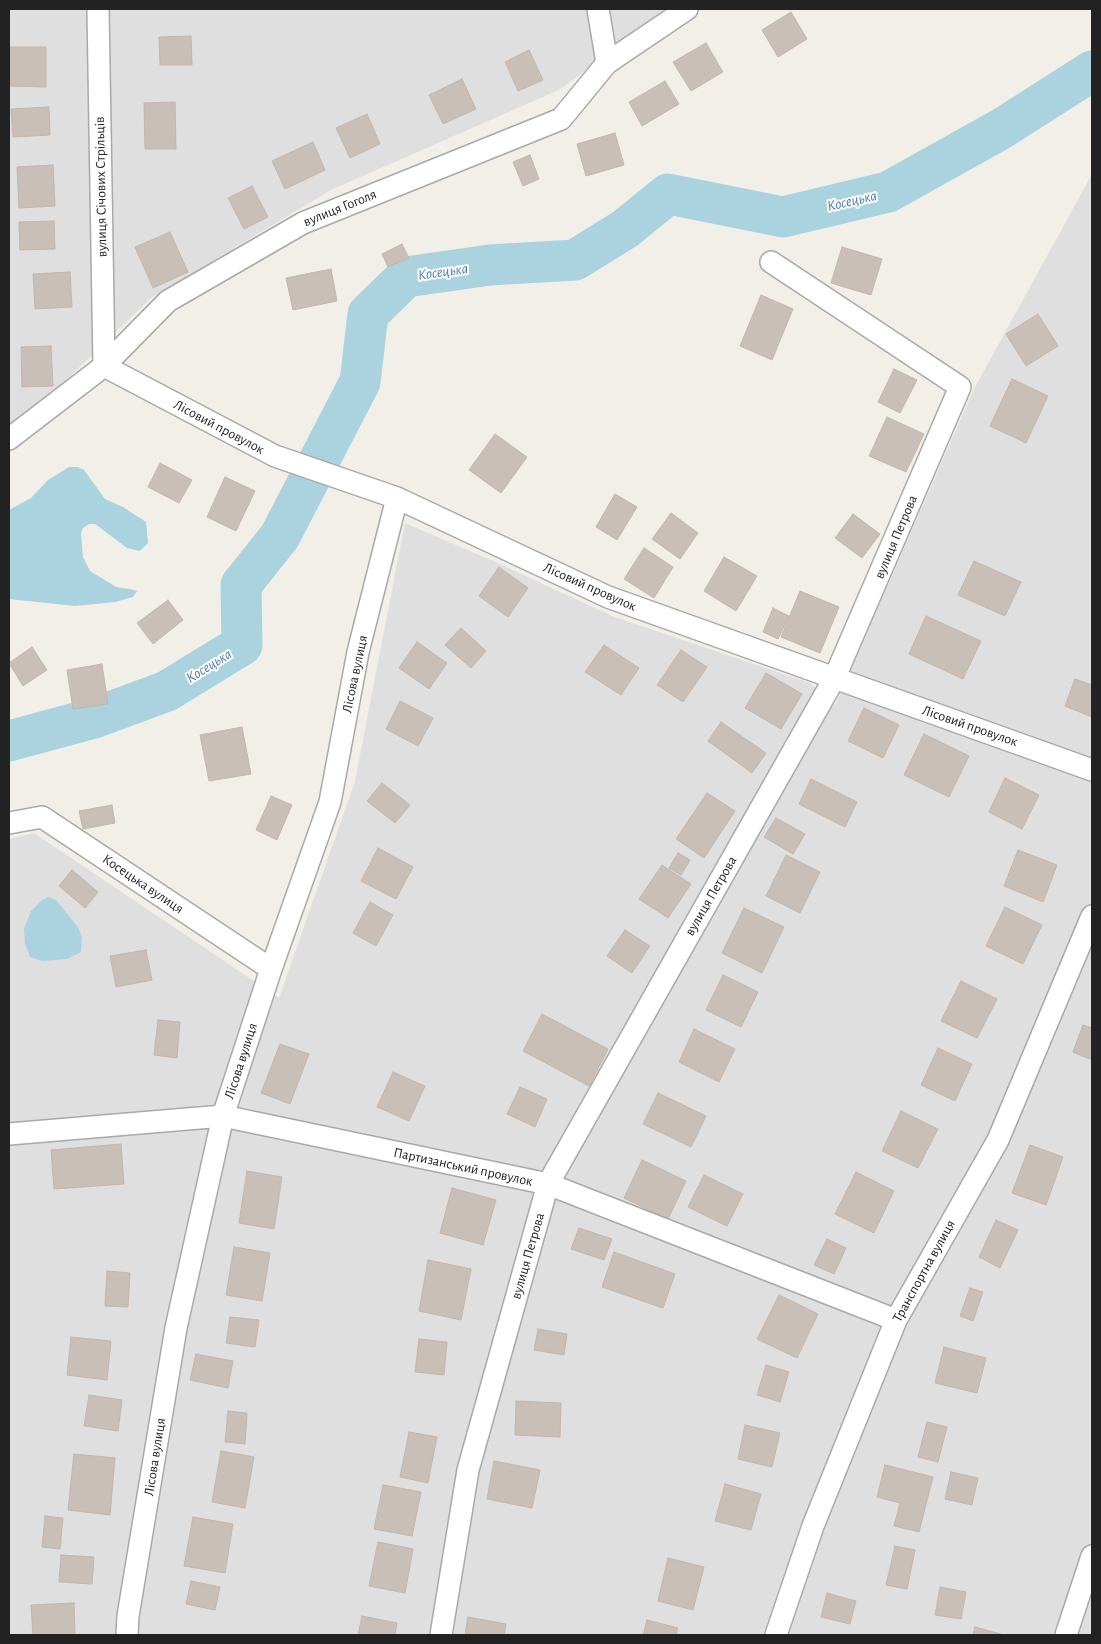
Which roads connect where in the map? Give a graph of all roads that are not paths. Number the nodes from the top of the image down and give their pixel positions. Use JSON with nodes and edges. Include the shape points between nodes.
{"nodes":[{"id":1,"x":98,"y":9,"type":"edge"},
{"id":2,"x":598,"y":9,"type":"edge"},
{"id":3,"x":687,"y":9,"type":"edge"},
{"id":4,"x":607,"y":63,"type":"junction"},
{"id":5,"x":771,"y":262,"type":"dead end"},
{"id":6,"x":104,"y":366,"type":"junction"},
{"id":7,"x":9,"y":440,"type":"edge"},
{"id":8,"x":397,"y":498,"type":"junction"},
{"id":9,"x":834,"y":679,"type":"junction"},
{"id":10,"x":1092,"y":770,"type":"edge"},
{"id":11,"x":9,"y":823,"type":"edge"},
{"id":12,"x":1092,"y":916,"type":"edge"},
{"id":13,"x":272,"y":969,"type":"junction"},
{"id":14,"x":223,"y":1116,"type":"junction"},
{"id":15,"x":9,"y":1134,"type":"edge"},
{"id":16,"x":548,"y":1184,"type":"junction"},
{"id":17,"x":896,"y":1320,"type":"junction"},
{"id":18,"x":1092,"y":1556,"type":"edge"},
{"id":19,"x":127,"y":1635,"type":"edge"},
{"id":20,"x":441,"y":1635,"type":"edge"},
{"id":21,"x":776,"y":1635,"type":"edge"},
{"id":22,"x":1066,"y":1635,"type":"edge"}],
"edges":[{"from":1,"to":6,"type":"street","name":"вулиця Січових Стрільців"},
{"from":2,"to":4,"type":"street"},
{"from":3,"to":4,"type":"street","name":"вулиця Гоголя"},
{"from":4,"to":6,"type":"street","name":"вулиця Гоголя","via":[[561,119],[303,222],[168,301]]},
{"from":5,"to":9,"type":"street","name":"вулиця Петрова","via":[[960,387]]},
{"from":6,"to":7,"type":"street","name":"вулиця Гоголя"},
{"from":6,"to":8,"type":"street","name":"Лісовий провулок","via":[[275,456]]},
{"from":8,"to":9,"type":"street","name":"Лісовий провулок","via":[[608,598]]},
{"from":8,"to":13,"type":"street","name":"Лісова вулиця","via":[[358,652],[330,802]]},
{"from":9,"to":10,"type":"street","name":"Лісовий провулок"},
{"from":9,"to":16,"type":"street","name":"вулиця Петрова"},
{"from":11,"to":13,"type":"street","name":"Косецька вулиця","via":[[42,817]]},
{"from":12,"to":17,"type":"street","name":"Транспортна вулиця","via":[[998,1140]]},
{"from":13,"to":14,"type":"street","name":"Лісова вулиця"},
{"from":14,"to":15,"type":"street","name":"Партизанський провулок"},
{"from":14,"to":16,"type":"street","name":"Партизанський провулок"},
{"from":14,"to":19,"type":"street","name":"Лісова вулиця","via":[[176,1328]]},
{"from":16,"to":17,"type":"street","name":"Партизанський провулок"},
{"from":16,"to":20,"type":"street","name":"вулиця Петрова","via":[[468,1470]]},
{"from":17,"to":21,"type":"street","name":"Транспортна вулиця","via":[[813,1526]]},
{"from":18,"to":22,"type":"street"}]}
